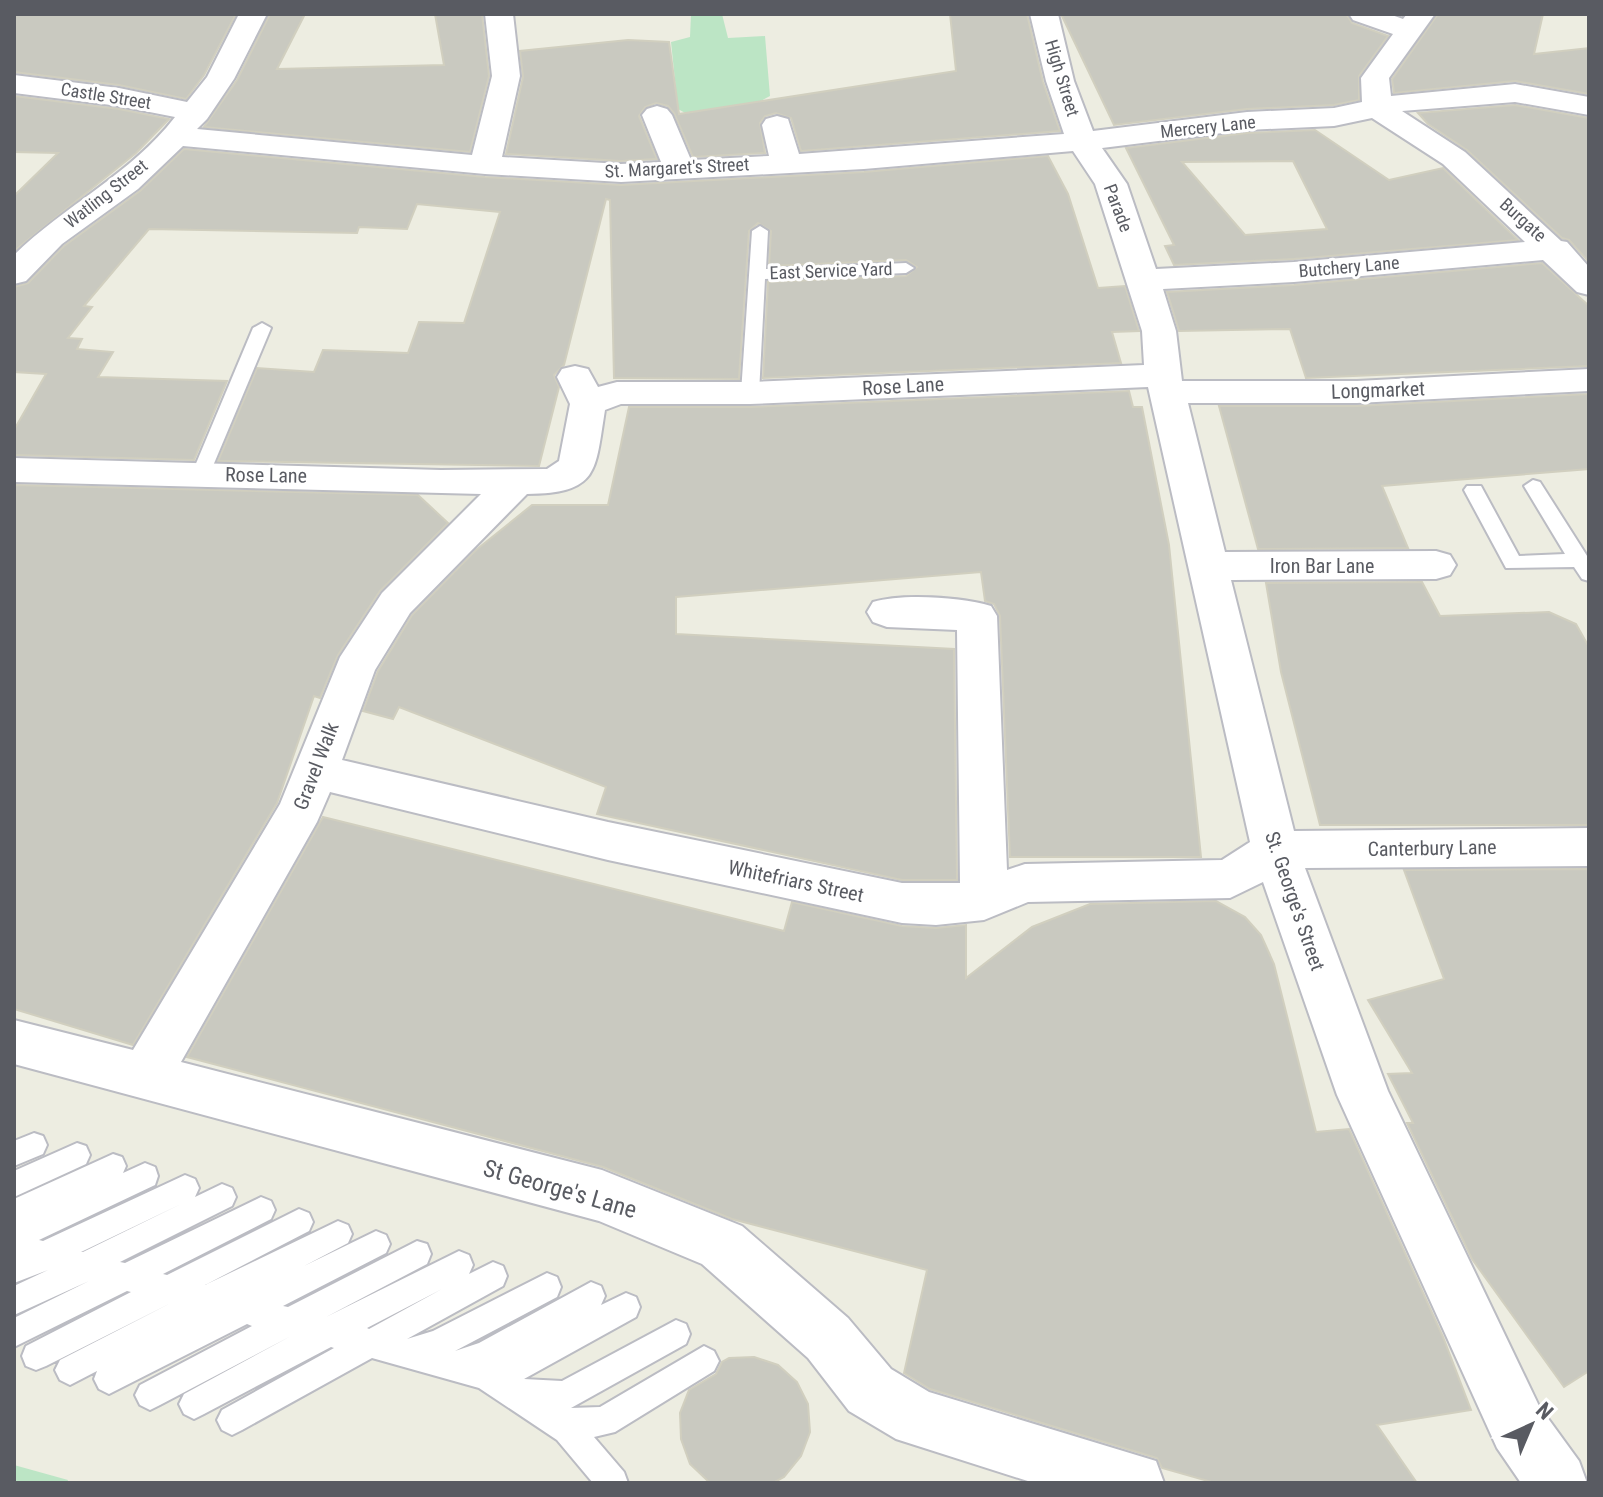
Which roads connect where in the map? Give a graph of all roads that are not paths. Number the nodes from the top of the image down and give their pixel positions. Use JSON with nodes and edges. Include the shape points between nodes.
{"nodes":[{"id":1,"x":253,"y":14,"type":"edge"},
{"id":2,"x":499,"y":14,"type":"edge"},
{"id":3,"x":1044,"y":14,"type":"edge"},
{"id":4,"x":1363,"y":14,"type":"edge"},
{"id":5,"x":1414,"y":22,"type":"edge"},
{"id":6,"x":14,"y":84,"type":"edge"},
{"id":7,"x":1589,"y":106,"type":"edge"},
{"id":8,"x":1377,"y":108,"type":"junction"},
{"id":9,"x":657,"y":115,"type":"dead end"},
{"id":10,"x":186,"y":125,"type":"junction"},
{"id":11,"x":777,"y":125,"type":"dead end"},
{"id":12,"x":1082,"y":141,"type":"junction"},
{"id":13,"x":786,"y":163,"type":"junction"},
{"id":14,"x":485,"y":165,"type":"junction"},
{"id":15,"x":679,"y":168,"type":"junction"},
{"id":16,"x":760,"y":231,"type":"dead end"},
{"id":17,"x":1555,"y":249,"type":"junction"},
{"id":18,"x":906,"y":268,"type":"dead end"},
{"id":19,"x":14,"y":274,"type":"edge"},
{"id":20,"x":757,"y":274,"type":"junction"},
{"id":21,"x":1143,"y":280,"type":"junction"},
{"id":22,"x":1589,"y":285,"type":"edge"},
{"id":23,"x":262,"y":328,"type":"dead end"},
{"id":24,"x":1589,"y":380,"type":"edge"},
{"id":25,"x":1165,"y":383,"type":"junction"},
{"id":26,"x":750,"y":393,"type":"junction"},
{"id":27,"x":14,"y":470,"type":"edge"},
{"id":28,"x":201,"y":473,"type":"junction"},
{"id":29,"x":517,"y":481,"type":"junction"},
{"id":30,"x":1533,"y":486,"type":"dead end"},
{"id":31,"x":1474,"y":490,"type":"dead end"},
{"id":32,"x":1436,"y":565,"type":"dead end"},
{"id":33,"x":1207,"y":566,"type":"junction"},
{"id":34,"x":1584,"y":567,"type":"edge"},
{"id":35,"x":887,"y":612,"type":"dead end"},
{"id":36,"x":315,"y":771,"type":"junction"},
{"id":37,"x":1589,"y":847,"type":"edge"},
{"id":38,"x":1275,"y":850,"type":"junction"},
{"id":39,"x":984,"y":900,"type":"junction"},
{"id":40,"x":14,"y":1042,"type":"edge"},
{"id":41,"x":146,"y":1076,"type":"junction"},
{"id":42,"x":77,"y":1155,"type":"dead end"},
{"id":43,"x":113,"y":1166,"type":"dead end"},
{"id":44,"x":145,"y":1176,"type":"dead end"},
{"id":45,"x":14,"y":1184,"type":"edge"},
{"id":46,"x":185,"y":1188,"type":"dead end"},
{"id":47,"x":222,"y":1197,"type":"dead end"},
{"id":48,"x":261,"y":1210,"type":"dead end"},
{"id":49,"x":14,"y":1213,"type":"edge"},
{"id":50,"x":299,"y":1222,"type":"dead end"},
{"id":51,"x":338,"y":1234,"type":"dead end"},
{"id":52,"x":14,"y":1238,"type":"edge"},
{"id":53,"x":376,"y":1244,"type":"dead end"},
{"id":54,"x":14,"y":1247,"type":"edge"},
{"id":55,"x":417,"y":1254,"type":"dead end"},
{"id":56,"x":43,"y":1255,"type":"junction"},
{"id":57,"x":459,"y":1265,"type":"dead end"},
{"id":58,"x":84,"y":1266,"type":"junction"},
{"id":59,"x":14,"y":1269,"type":"edge"},
{"id":60,"x":493,"y":1276,"type":"dead end"},
{"id":61,"x":126,"y":1277,"type":"junction"},
{"id":62,"x":547,"y":1287,"type":"dead end"},
{"id":63,"x":169,"y":1289,"type":"junction"},
{"id":64,"x":591,"y":1296,"type":"dead end"},
{"id":65,"x":209,"y":1300,"type":"junction"},
{"id":66,"x":14,"y":1301,"type":"edge"},
{"id":67,"x":626,"y":1307,"type":"dead end"},
{"id":68,"x":246,"y":1310,"type":"junction"},
{"id":69,"x":290,"y":1322,"type":"junction"},
{"id":70,"x":331,"y":1332,"type":"junction"},
{"id":71,"x":14,"y":1333,"type":"edge"},
{"id":72,"x":676,"y":1334,"type":"dead end"},
{"id":73,"x":371,"y":1343,"type":"junction"},
{"id":74,"x":412,"y":1354,"type":"junction"},
{"id":75,"x":36,"y":1356,"type":"dead end"},
{"id":76,"x":704,"y":1361,"type":"dead end"},
{"id":77,"x":454,"y":1366,"type":"junction"},
{"id":78,"x":70,"y":1370,"type":"dead end"},
{"id":79,"x":486,"y":1375,"type":"junction"},
{"id":80,"x":109,"y":1379,"type":"dead end"},
{"id":81,"x":513,"y":1392,"type":"junction"},
{"id":82,"x":150,"y":1395,"type":"dead end"},
{"id":83,"x":194,"y":1404,"type":"dead end"},
{"id":84,"x":232,"y":1420,"type":"dead end"},
{"id":85,"x":557,"y":1421,"type":"junction"},
{"id":86,"x":613,"y":1483,"type":"edge"},
{"id":87,"x":1134,"y":1483,"type":"edge"},
{"id":88,"x":1557,"y":1483,"type":"edge"}],
"edges":[{"from":1,"to":10,"type":"street","name":"Watling Street","via":[[220,79]]},
{"from":2,"to":14,"type":"street","via":[[506,76]]},
{"from":3,"to":12,"type":"street","name":"High Street"},
{"from":4,"to":5,"type":"street"},
{"from":5,"to":8,"type":"street","via":[[1375,78]]},
{"from":6,"to":10,"type":"street","name":"Castle Street","via":[[119,97]]},
{"from":7,"to":8,"type":"street","name":"Mercery Lane","via":[[1515,93]]},
{"from":8,"to":12,"type":"street","name":"Mercery Lane","via":[[1334,117],[1247,121]]},
{"from":8,"to":17,"type":"street","name":"Burgate","via":[[1454,158]]},
{"from":9,"to":15,"type":"street"},
{"from":10,"to":14,"type":"street","name":"St. Margaret's Street"},
{"from":10,"to":19,"type":"street","name":"Watling Street","via":[[127,182],[51,237]]},
{"from":11,"to":13,"type":"street"},
{"from":12,"to":13,"type":"street","name":"St. Margaret's Street"},
{"from":12,"to":21,"type":"street","name":"Parade","via":[[1111,184]]},
{"from":13,"to":15,"type":"street","name":"St. Margaret's Street"},
{"from":14,"to":15,"type":"street","name":"St. Margaret's Street","via":[[621,173]]},
{"from":16,"to":20,"type":"lane","name":"East Service Yard"},
{"from":17,"to":21,"type":"street","name":"Butchery Lane"},
{"from":17,"to":22,"type":"street","name":"Burgate"},
{"from":18,"to":20,"type":"lane","name":"East Service Yard"},
{"from":20,"to":26,"type":"lane","name":"East Service Yard"},
{"from":21,"to":25,"type":"street","name":"St. George's Street","via":[[1159,331]]},
{"from":23,"to":28,"type":"lane"},
{"from":24,"to":25,"type":"street","name":"Longmarket","via":[[1357,392]]},
{"from":25,"to":26,"type":"street","name":"Rose Lane"},
{"from":25,"to":33,"type":"street","name":"St. George's Street"},
{"from":26,"to":29,"type":"street","name":"Rose Lane","via":[[581,390],[577,467],[554,481]]},
{"from":27,"to":28,"type":"street","name":"Rose Lane"},
{"from":28,"to":29,"type":"street","name":"Rose Lane"},
{"from":29,"to":36,"type":"street","name":"Gravel Walk","via":[[396,603],[355,668]]},
{"from":30,"to":34,"type":"lane"},
{"from":31,"to":34,"type":"lane","via":[[1513,563]]},
{"from":32,"to":33,"type":"street","name":"Iron Bar Lane"},
{"from":33,"to":38,"type":"street","name":"St. George's Street"},
{"from":35,"to":39,"type":"street","via":[[977,616]]},
{"from":36,"to":39,"type":"street","name":"Whitefriars Street","via":[[608,841],[902,903]]},
{"from":36,"to":41,"type":"street","name":"Gravel Walk","via":[[301,809]]},
{"from":37,"to":38,"type":"street","name":"Canterbury Lane"},
{"from":38,"to":39,"type":"street","name":"Whitefriars Street","via":[[1230,879],[1025,883]]},
{"from":38,"to":88,"type":"street","name":"St. George's Street","via":[[1363,1095],[1518,1427]]},
{"from":40,"to":41,"type":"street","name":"St George's Lane"},
{"from":41,"to":87,"type":"street","name":"St George's Lane","via":[[646,1212],[722,1245],[828,1338],[870,1390],[917,1418]]},
{"from":42,"to":45,"type":"lane"},
{"from":43,"to":49,"type":"lane"},
{"from":44,"to":52,"type":"lane"},
{"from":46,"to":56,"type":"lane"},
{"from":47,"to":58,"type":"lane"},
{"from":48,"to":61,"type":"lane"},
{"from":50,"to":63,"type":"lane"},
{"from":51,"to":65,"type":"lane"},
{"from":53,"to":68,"type":"lane"},
{"from":54,"to":56,"type":"lane"},
{"from":55,"to":69,"type":"lane"},
{"from":56,"to":58,"type":"lane"},
{"from":56,"to":59,"type":"lane"},
{"from":57,"to":70,"type":"lane"},
{"from":58,"to":61,"type":"lane"},
{"from":58,"to":66,"type":"lane"},
{"from":60,"to":73,"type":"lane"},
{"from":61,"to":63,"type":"lane"},
{"from":61,"to":71,"type":"lane"},
{"from":62,"to":74,"type":"lane"},
{"from":63,"to":65,"type":"lane"},
{"from":63,"to":75,"type":"lane"},
{"from":64,"to":77,"type":"lane","via":[[486,1355]]},
{"from":65,"to":68,"type":"lane"},
{"from":65,"to":78,"type":"lane"},
{"from":67,"to":79,"type":"lane","via":[[525,1364]]},
{"from":68,"to":69,"type":"lane"},
{"from":68,"to":80,"type":"lane"},
{"from":69,"to":70,"type":"lane"},
{"from":69,"to":82,"type":"lane"},
{"from":70,"to":73,"type":"lane"},
{"from":70,"to":83,"type":"lane"},
{"from":72,"to":81,"type":"lane","via":[[564,1396]]},
{"from":73,"to":74,"type":"lane"},
{"from":73,"to":84,"type":"lane"},
{"from":74,"to":77,"type":"lane"},
{"from":76,"to":85,"type":"lane","via":[[604,1421]]},
{"from":77,"to":79,"type":"lane"},
{"from":79,"to":81,"type":"lane"},
{"from":81,"to":85,"type":"lane"},
{"from":85,"to":86,"type":"lane"}]}
